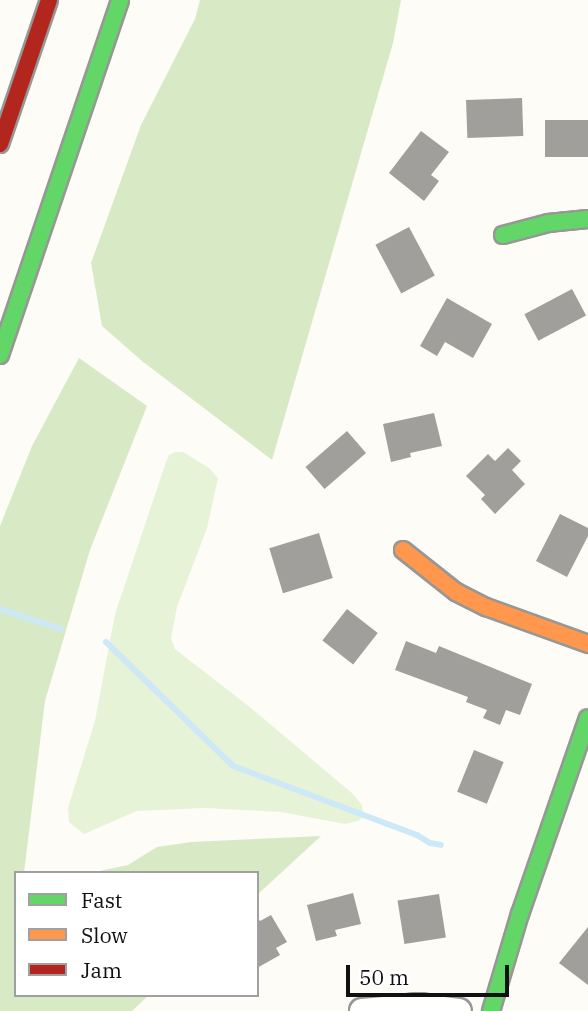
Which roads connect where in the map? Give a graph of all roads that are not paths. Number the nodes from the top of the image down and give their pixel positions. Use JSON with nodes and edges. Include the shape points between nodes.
{"nodes":[{"id":1,"x":49,"y":0,"type":"edge"},
{"id":2,"x":120,"y":0,"type":"edge"},
{"id":3,"x":0,"y":144,"type":"edge"},
{"id":4,"x":588,"y":219,"type":"edge"},
{"id":5,"x":503,"y":235,"type":"dead end"},
{"id":6,"x":0,"y":355,"type":"edge"},
{"id":7,"x":403,"y":550,"type":"dead end"},
{"id":8,"x":588,"y":644,"type":"edge"},
{"id":9,"x":588,"y":718,"type":"edge"},
{"id":10,"x":362,"y":1011,"type":"edge"},
{"id":11,"x":459,"y":1011,"type":"edge"},
{"id":12,"x":491,"y":1011,"type":"edge"}],
"edges":[{"from":1,"to":3,"type":"main road"},
{"from":2,"to":6,"type":"main road"},
{"from":4,"to":5,"type":"main road"},
{"from":7,"to":8,"type":"main road","via":[[456,592],[485,607]]},
{"from":9,"to":12,"type":"main road"},
{"from":10,"to":11,"type":"street","via":[[419,1006]]}]}
